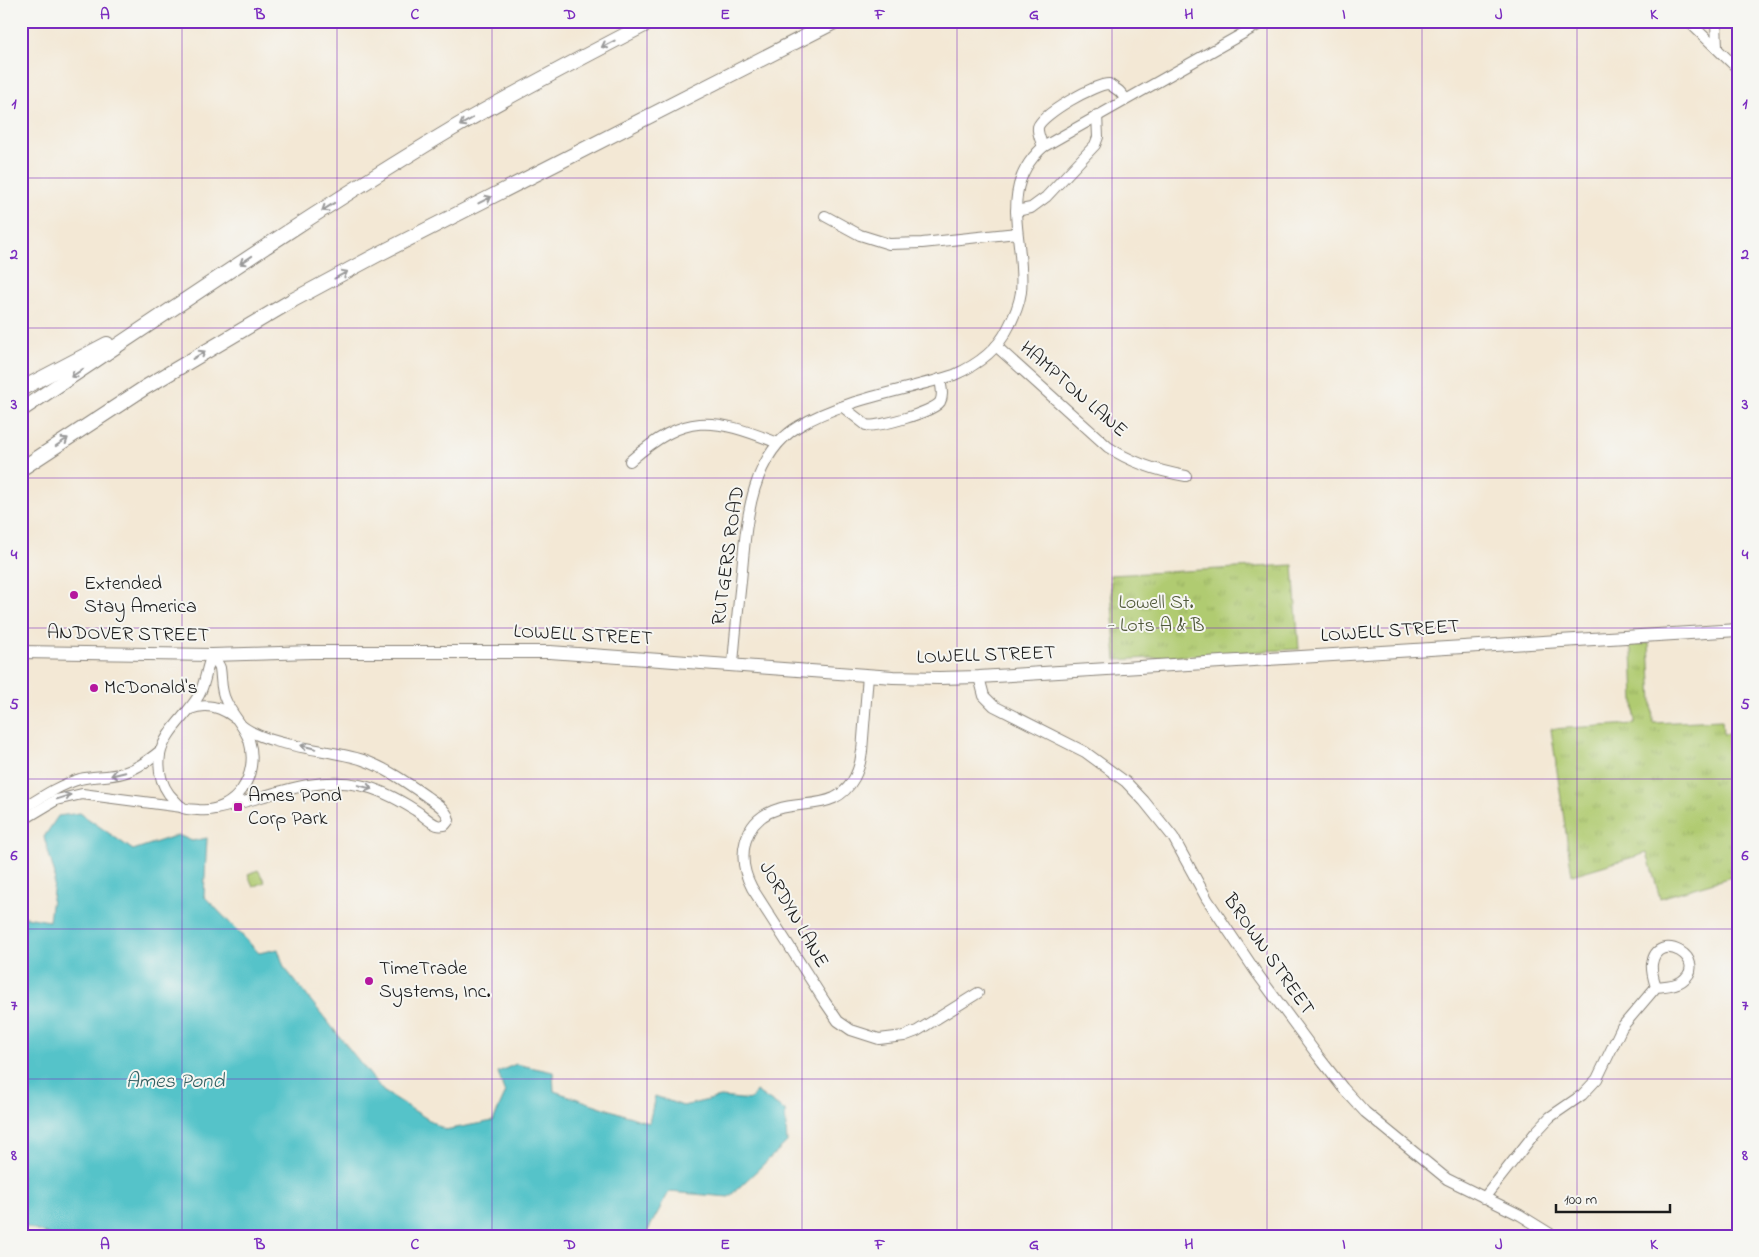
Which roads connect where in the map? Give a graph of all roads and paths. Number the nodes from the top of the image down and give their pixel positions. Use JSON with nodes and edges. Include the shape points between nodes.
{"nodes":[{"id":1,"x":652,"y":21,"type":"edge"},
{"id":2,"x":836,"y":21,"type":"edge"},
{"id":3,"x":1265,"y":21,"type":"edge"},
{"id":4,"x":1688,"y":21,"type":"edge"},
{"id":5,"x":1716,"y":21,"type":"edge"},
{"id":6,"x":1718,"y":48,"type":"junction"},
{"id":7,"x":1738,"y":68,"type":"edge"},
{"id":8,"x":1126,"y":99,"type":"junction"},
{"id":9,"x":1097,"y":115,"type":"junction"},
{"id":10,"x":1043,"y":146,"type":"junction"},
{"id":11,"x":1016,"y":211,"type":"junction"},
{"id":12,"x":825,"y":216,"type":"dead end"},
{"id":13,"x":1017,"y":233,"type":"junction"},
{"id":14,"x":176,"y":308,"type":"junction"},
{"id":15,"x":996,"y":346,"type":"junction"},
{"id":16,"x":940,"y":379,"type":"junction"},
{"id":17,"x":21,"y":389,"type":"edge"},
{"id":18,"x":843,"y":407,"type":"junction"},
{"id":19,"x":21,"y":410,"type":"edge"},
{"id":20,"x":778,"y":443,"type":"junction"},
{"id":21,"x":630,"y":461,"type":"dead end"},
{"id":22,"x":21,"y":469,"type":"edge"},
{"id":23,"x":1186,"y":476,"type":"dead end"},
{"id":24,"x":1738,"y":630,"type":"edge"},
{"id":25,"x":21,"y":652,"type":"edge"},
{"id":26,"x":212,"y":655,"type":"junction"},
{"id":27,"x":235,"y":655,"type":"joint"},
{"id":28,"x":732,"y":664,"type":"junction"},
{"id":29,"x":868,"y":675,"type":"junction"},
{"id":30,"x":979,"y":677,"type":"junction"},
{"id":31,"x":190,"y":709,"type":"junction"},
{"id":32,"x":239,"y":722,"type":"junction"},
{"id":33,"x":160,"y":751,"type":"junction"},
{"id":34,"x":182,"y":808,"type":"junction"},
{"id":35,"x":215,"y":809,"type":"junction"},
{"id":36,"x":21,"y":810,"type":"edge"},
{"id":37,"x":21,"y":821,"type":"edge"},
{"id":38,"x":1656,"y":988,"type":"dead end"},
{"id":39,"x":978,"y":993,"type":"dead end"},
{"id":40,"x":1484,"y":1198,"type":"junction"},
{"id":41,"x":1554,"y":1236,"type":"edge"}],
"edges":[{"from":1,"to":14,"type":"highway","one_way":true,"via":[[445,134],[287,233]]},
{"from":22,"to":2,"type":"highway","one_way":true,"via":[[146,387],[293,300]]},
{"from":3,"to":8,"type":"street","name":"RUTGERS ROAD"},
{"from":4,"to":6,"type":"street"},
{"from":5,"to":6,"type":"street"},
{"from":6,"to":7,"type":"street"},
{"from":8,"to":9,"type":"street","name":"RUTGERS ROAD"},
{"from":8,"to":10,"type":"street","via":[[1108,84],[1097,86],[1045,117],[1038,126]]},
{"from":9,"to":10,"type":"street","name":"RUTGERS ROAD"},
{"from":9,"to":11,"type":"street","via":[[1095,145],[1046,197],[1031,208]]},
{"from":10,"to":11,"type":"street","name":"RUTGERS ROAD","via":[[1024,170],[1017,190]]},
{"from":11,"to":13,"type":"street","name":"RUTGERS ROAD"},
{"from":12,"to":13,"type":"street","via":[[860,235],[889,244]]},
{"from":13,"to":15,"type":"street","name":"RUTGERS ROAD","via":[[1020,299],[1005,336]]},
{"from":14,"to":17,"type":"highway"},
{"from":14,"to":19,"type":"highway","one_way":true},
{"from":15,"to":16,"type":"street","name":"RUTGERS ROAD","via":[[974,366]]},
{"from":15,"to":23,"type":"street","name":"HAMPTON LANE","via":[[1119,454],[1145,466]]},
{"from":16,"to":18,"type":"street","name":"RUTGERS ROAD"},
{"from":16,"to":18,"type":"street","via":[[942,397],[935,407],[879,425],[866,425]]},
{"from":18,"to":20,"type":"street","name":"RUTGERS ROAD","via":[[799,426]]},
{"from":20,"to":21,"type":"street","via":[[722,425],[699,423],[684,426],[662,437]]},
{"from":20,"to":28,"type":"street","name":"RUTGERS ROAD","via":[[760,475],[752,498]]},
{"from":24,"to":30,"type":"main road","name":"LOWELL STREET"},
{"from":25,"to":26,"type":"main road","name":"ANDOVER STREET"},
{"from":26,"to":27,"type":"main road","name":"ANDOVER STREET"},
{"from":26,"to":31,"type":"street","via":[[204,683]]},
{"from":26,"to":32,"type":"street","via":[[220,667],[226,701]]},
{"from":27,"to":28,"type":"main road","name":"LOWELL STREET","via":[[526,651]]},
{"from":28,"to":29,"type":"main road","name":"LOWELL STREET"},
{"from":29,"to":30,"type":"main road","name":"LOWELL STREET"},
{"from":29,"to":39,"type":"street","name":"JORDYN LANE","via":[[862,751],[856,776],[834,798],[778,809],[761,819],[745,841],[744,871],[825,1002],[838,1021],[851,1030],[879,1039],[904,1036]]},
{"from":30,"to":40,"type":"street","name":"BROWN STREET","via":[[984,696],[994,706],[1085,752],[1126,782],[1174,837],[1207,899],[1256,972],[1344,1088],[1365,1112],[1439,1173]]},
{"from":31,"to":32,"type":"street","via":[[209,706],[225,711]]},
{"from":31,"to":33,"type":"street"},
{"from":32,"to":35,"type":"street","via":[[249,741],[250,773],[246,784],[232,800]]},
{"from":35,"to":32,"type":"street","one_way":true,"via":[[308,785],[343,783],[392,796],[436,824],[445,824],[449,820],[433,801],[376,765],[272,739],[250,732]]},
{"from":33,"to":34,"type":"street","via":[[162,781]]},
{"from":33,"to":36,"type":"street","one_way":true,"via":[[123,773],[60,787]]},
{"from":34,"to":35,"type":"street"},
{"from":37,"to":34,"type":"street","one_way":true,"via":[[56,800],[82,794]]},
{"from":38,"to":40,"type":"street","via":[[1622,1027],[1597,1079],[1582,1095],[1550,1117]]},
{"from":40,"to":41,"type":"street","name":"BROWN STREET"}]}
